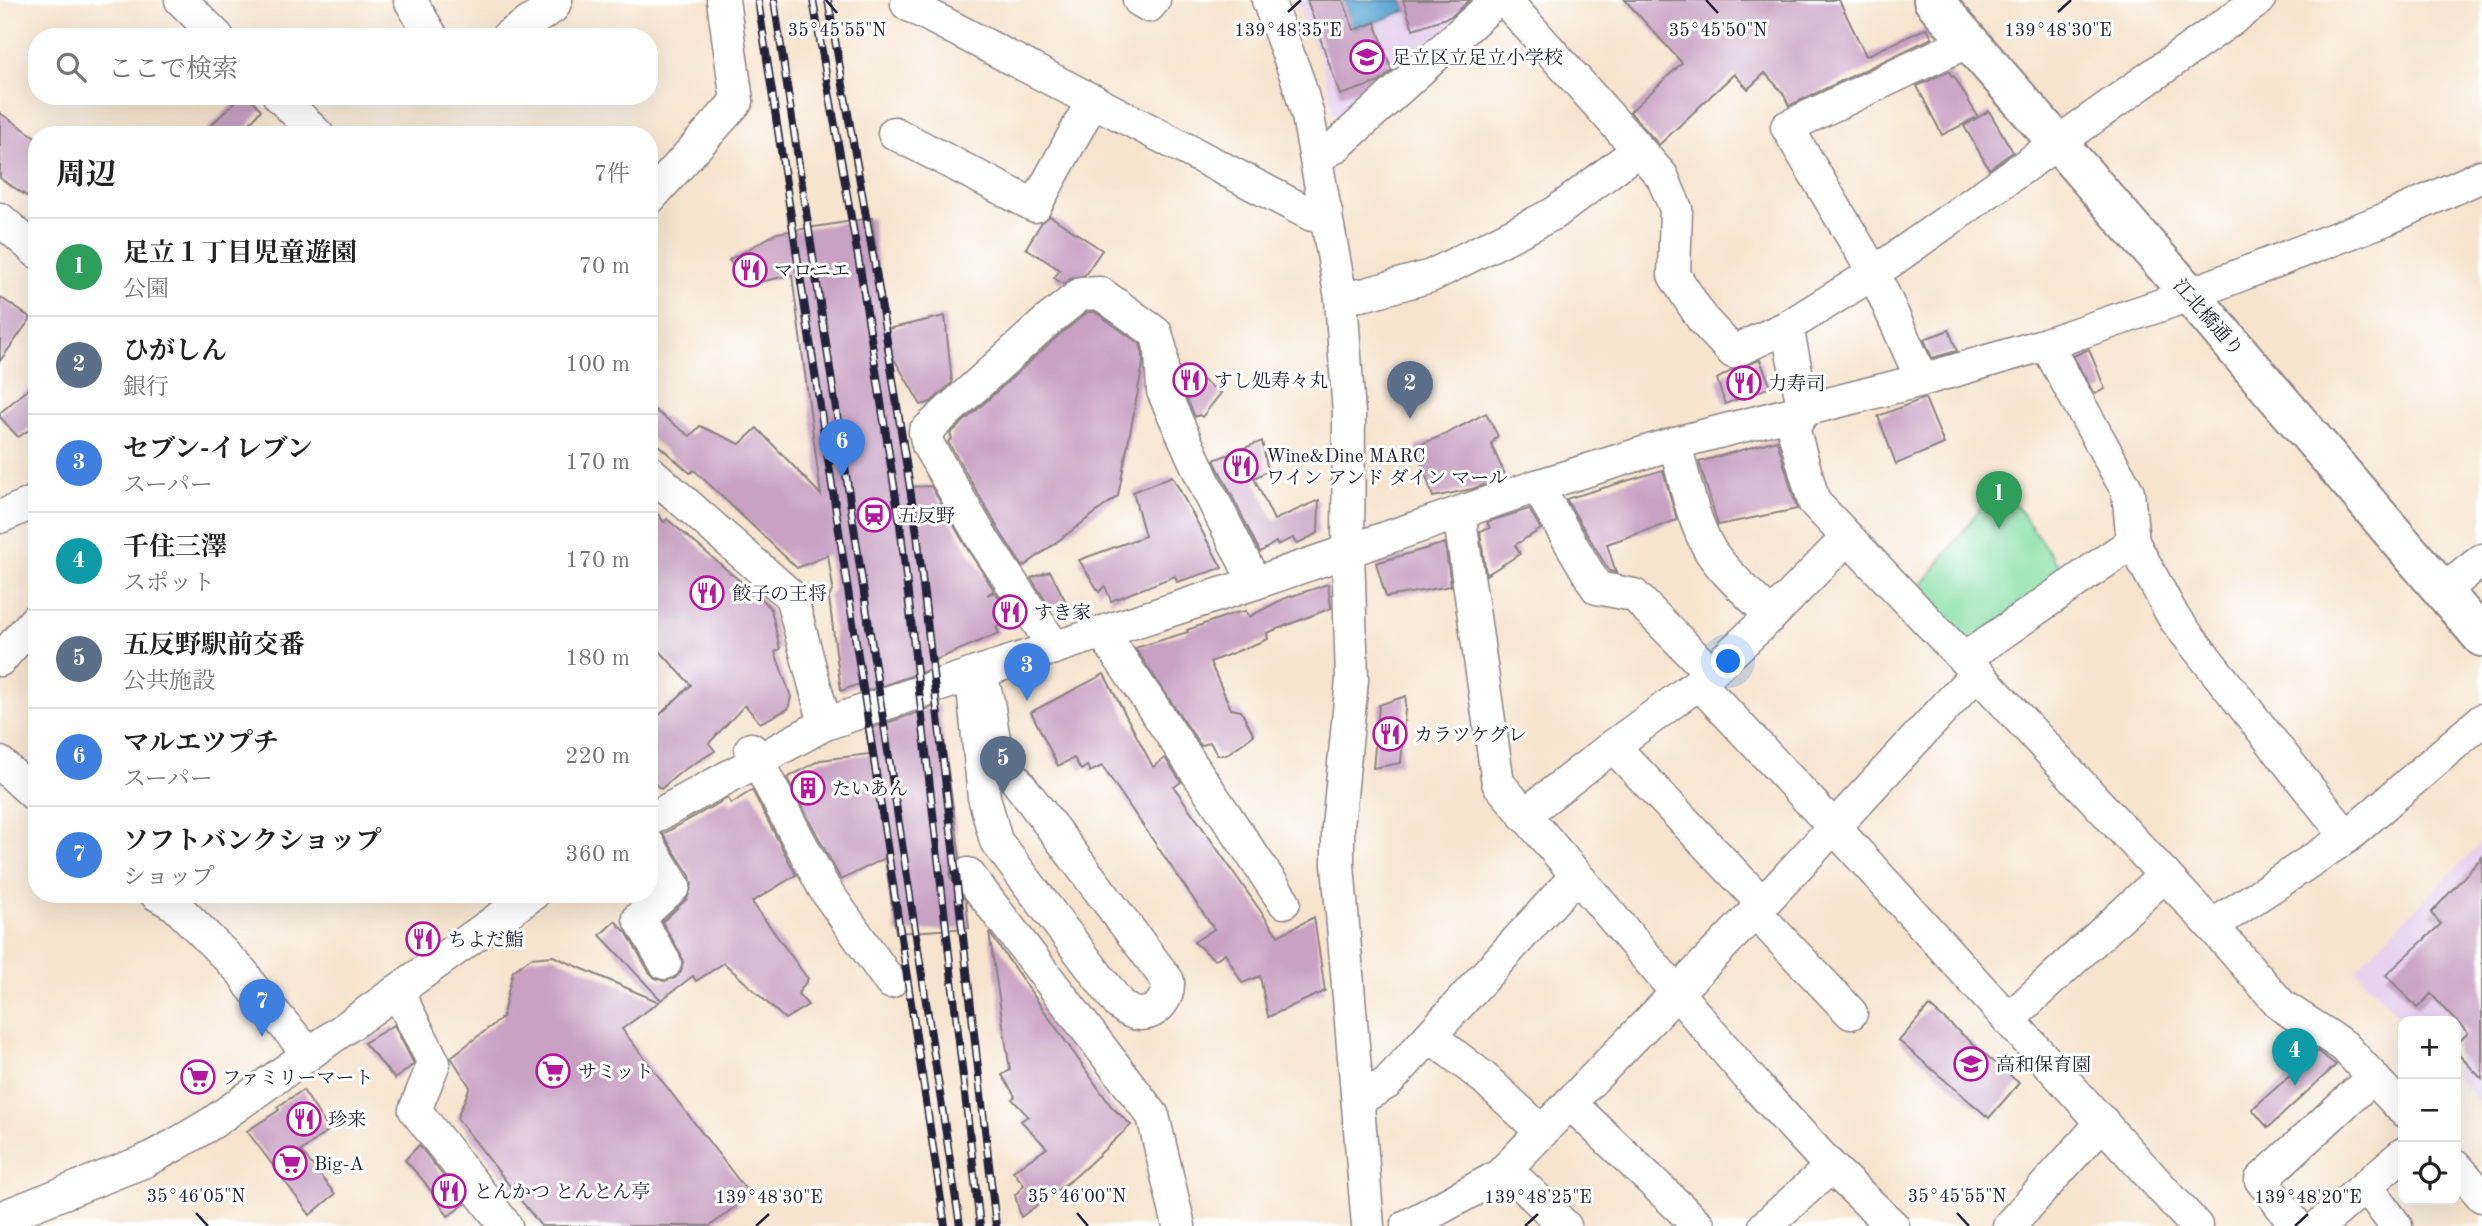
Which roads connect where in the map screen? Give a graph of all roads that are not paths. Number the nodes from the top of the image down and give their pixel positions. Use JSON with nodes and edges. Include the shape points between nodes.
{"nodes":[{"id":1,"x":181,"y":0,"type":"edge"},
{"id":2,"x":410,"y":0,"type":"edge"},
{"id":3,"x":556,"y":0,"type":"edge"},
{"id":4,"x":723,"y":0,"type":"edge"},
{"id":5,"x":1139,"y":0,"type":"edge"},
{"id":6,"x":1154,"y":0,"type":"edge"},
{"id":7,"x":1268,"y":0,"type":"edge"},
{"id":8,"x":1497,"y":0,"type":"edge"},
{"id":9,"x":1505,"y":0,"type":"edge"},
{"id":10,"x":2259,"y":0,"type":"edge"},
{"id":11,"x":1942,"y":3,"type":"edge"},
{"id":12,"x":907,"y":4,"type":"dead end"},
{"id":13,"x":209,"y":28,"type":"edge"},
{"id":14,"x":427,"y":28,"type":"edge"},
{"id":15,"x":521,"y":28,"type":"edge"},
{"id":16,"x":1969,"y":41,"type":"junction"},
{"id":17,"x":1093,"y":100,"type":"junction"},
{"id":18,"x":288,"y":105,"type":"edge"},
{"id":19,"x":309,"y":126,"type":"edge"},
{"id":20,"x":894,"y":134,"type":"dead end"},
{"id":21,"x":2058,"y":144,"type":"junction"},
{"id":22,"x":1638,"y":149,"type":"junction"},
{"id":23,"x":1317,"y":157,"type":"junction"},
{"id":24,"x":2482,"y":176,"type":"edge"},
{"id":25,"x":658,"y":189,"type":"edge"},
{"id":26,"x":1326,"y":212,"type":"junction"},
{"id":27,"x":0,"y":219,"type":"edge"},
{"id":28,"x":28,"y":244,"type":"edge"},
{"id":29,"x":1874,"y":273,"type":"junction"},
{"id":30,"x":2190,"y":295,"type":"junction"},
{"id":31,"x":1341,"y":298,"type":"junction"},
{"id":32,"x":1787,"y":327,"type":"junction"},
{"id":33,"x":2046,"y":344,"type":"junction"},
{"id":34,"x":1922,"y":380,"type":"junction"},
{"id":35,"x":1804,"y":411,"type":"junction"},
{"id":36,"x":1675,"y":443,"type":"junction"},
{"id":37,"x":658,"y":479,"type":"edge"},
{"id":38,"x":1537,"y":486,"type":"junction"},
{"id":39,"x":28,"y":505,"type":"edge"},
{"id":40,"x":1460,"y":513,"type":"junction"},
{"id":41,"x":0,"y":517,"type":"edge"},
{"id":42,"x":1847,"y":538,"type":"junction"},
{"id":43,"x":2133,"y":542,"type":"junction"},
{"id":44,"x":1348,"y":550,"type":"junction"},
{"id":45,"x":2482,"y":560,"type":"edge"},
{"id":46,"x":1255,"y":583,"type":"junction"},
{"id":47,"x":2443,"y":591,"type":"junction"},
{"id":48,"x":1771,"y":616,"type":"junction"},
{"id":49,"x":28,"y":628,"type":"edge"},
{"id":50,"x":1103,"y":633,"type":"junction"},
{"id":51,"x":2482,"y":637,"type":"edge"},
{"id":52,"x":1055,"y":648,"type":"junction"},
{"id":53,"x":0,"y":660,"type":"edge"},
{"id":54,"x":1971,"y":666,"type":"junction"},
{"id":55,"x":976,"y":673,"type":"junction"},
{"id":56,"x":1704,"y":678,"type":"junction"},
{"id":57,"x":2482,"y":720,"type":"edge"},
{"id":58,"x":825,"y":724,"type":"junction"},
{"id":59,"x":1613,"y":746,"type":"junction"},
{"id":60,"x":755,"y":755,"type":"junction"},
{"id":61,"x":0,"y":763,"type":"edge"},
{"id":62,"x":28,"y":789,"type":"edge"},
{"id":63,"x":658,"y":814,"type":"edge"},
{"id":64,"x":1524,"y":815,"type":"junction"},
{"id":65,"x":1834,"y":827,"type":"junction"},
{"id":66,"x":2347,"y":837,"type":"junction"},
{"id":67,"x":658,"y":860,"type":"edge"},
{"id":68,"x":968,"y":874,"type":"dead end"},
{"id":69,"x":1576,"y":876,"type":"junction"},
{"id":70,"x":2165,"y":876,"type":"junction"},
{"id":71,"x":658,"y":901,"type":"edge"},
{"id":72,"x":1284,"y":902,"type":"dead end"},
{"id":73,"x":172,"y":903,"type":"edge"},
{"id":74,"x":520,"y":903,"type":"edge"},
{"id":75,"x":655,"y":903,"type":"edge"},
{"id":76,"x":1759,"y":907,"type":"junction"},
{"id":77,"x":2212,"y":926,"type":"junction"},
{"id":78,"x":666,"y":963,"type":"dead end"},
{"id":79,"x":890,"y":982,"type":"dead end"},
{"id":80,"x":397,"y":990,"type":"junction"},
{"id":81,"x":1676,"y":993,"type":"junction"},
{"id":82,"x":1851,"y":1013,"type":"dead end"},
{"id":83,"x":2009,"y":1019,"type":"junction"},
{"id":84,"x":1430,"y":1036,"type":"junction"},
{"id":85,"x":309,"y":1054,"type":"junction"},
{"id":86,"x":2373,"y":1077,"type":"junction"},
{"id":87,"x":1358,"y":1100,"type":"junction"},
{"id":88,"x":1570,"y":1103,"type":"junction"},
{"id":89,"x":2398,"y":1104,"type":"edge"},
{"id":90,"x":2103,"y":1122,"type":"junction"},
{"id":91,"x":1542,"y":1132,"type":"junction"},
{"id":92,"x":2398,"y":1159,"type":"edge"},
{"id":93,"x":1831,"y":1167,"type":"junction"},
{"id":94,"x":1506,"y":1169,"type":"junction"},
{"id":95,"x":2461,"y":1172,"type":"edge"},
{"id":96,"x":2367,"y":1187,"type":"junction"},
{"id":97,"x":2482,"y":1196,"type":"edge"},
{"id":98,"x":0,"y":1218,"type":"edge"},
{"id":99,"x":1440,"y":1219,"type":"edge"},
{"id":100,"x":506,"y":1226,"type":"edge"},
{"id":101,"x":1179,"y":1226,"type":"edge"},
{"id":102,"x":1368,"y":1226,"type":"edge"},
{"id":103,"x":1407,"y":1226,"type":"edge"},
{"id":104,"x":1565,"y":1226,"type":"edge"},
{"id":105,"x":1699,"y":1226,"type":"edge"},
{"id":106,"x":1765,"y":1226,"type":"edge"},
{"id":107,"x":1893,"y":1226,"type":"edge"},
{"id":108,"x":2009,"y":1226,"type":"edge"},
{"id":109,"x":2196,"y":1226,"type":"edge"},
{"id":110,"x":2297,"y":1226,"type":"edge"},
{"id":111,"x":2319,"y":1226,"type":"edge"},
{"id":112,"x":2396,"y":1226,"type":"edge"}],
"edges":[{"from":1,"to":13,"type":"street"},
{"from":2,"to":14,"type":"street"},
{"from":3,"to":15,"type":"street","via":[[553,7]]},
{"from":4,"to":25,"type":"street","via":[[737,101]]},
{"from":5,"to":6,"type":"street","via":[[1149,6]]},
{"from":7,"to":23,"type":"street","via":[[1298,81]]},
{"from":8,"to":23,"type":"street","via":[[1335,147]]},
{"from":9,"to":22,"type":"street"},
{"from":10,"to":21,"type":"street"},
{"from":11,"to":16,"type":"main road","name":"江北橋通り"},
{"from":12,"to":17,"type":"street"},
{"from":16,"to":21,"type":"main road","name":"江北橋通り"},
{"from":16,"to":29,"type":"street","via":[[1787,127]]},
{"from":17,"to":20,"type":"street","via":[[1035,206]]},
{"from":17,"to":26,"type":"street","via":[[1312,215]]},
{"from":18,"to":19,"type":"street"},
{"from":21,"to":29,"type":"street"},
{"from":21,"to":30,"type":"main road","name":"江北橋通り"},
{"from":22,"to":31,"type":"street","via":[[1555,213],[1431,276]]},
{"from":22,"to":32,"type":"street","via":[[1662,176],[1676,209],[1674,275],[1703,320],[1733,352]]},
{"from":23,"to":26,"type":"street"},
{"from":24,"to":30,"type":"street","via":[[2386,219]]},
{"from":26,"to":31,"type":"street"},
{"from":27,"to":28,"type":"street"},
{"from":29,"to":32,"type":"street"},
{"from":29,"to":34,"type":"street"},
{"from":30,"to":33,"type":"street"},
{"from":30,"to":47,"type":"main road","name":"江北橋通り"},
{"from":31,"to":44,"type":"street","via":[[1349,414]]},
{"from":32,"to":35,"type":"street"},
{"from":33,"to":34,"type":"street"},
{"from":33,"to":43,"type":"street","via":[[2128,492]]},
{"from":34,"to":35,"type":"street"},
{"from":35,"to":36,"type":"street"},
{"from":35,"to":42,"type":"street","via":[[1793,428],[1814,502]]},
{"from":36,"to":38,"type":"street"},
{"from":36,"to":48,"type":"street","via":[[1710,550]]},
{"from":37,"to":58,"type":"street","via":[[791,596]]},
{"from":38,"to":40,"type":"street"},
{"from":38,"to":56,"type":"street","via":[[1597,587],[1634,595]]},
{"from":39,"to":41,"type":"street"},
{"from":40,"to":44,"type":"street"},
{"from":40,"to":64,"type":"street","via":[[1498,783]]},
{"from":42,"to":48,"type":"street"},
{"from":42,"to":54,"type":"street"},
{"from":43,"to":54,"type":"street"},
{"from":43,"to":66,"type":"street","via":[[2174,618]]},
{"from":44,"to":46,"type":"street"},
{"from":44,"to":87,"type":"street","via":[[1352,680],[1338,865]]},
{"from":45,"to":47,"type":"street"},
{"from":46,"to":50,"type":"street"},
{"from":46,"to":52,"type":"street","via":[[1163,391],[1156,333],[1100,293],[1081,294],[925,432],[982,540]]},
{"from":47,"to":51,"type":"main road","name":"江北橋通り"},
{"from":48,"to":56,"type":"street"},
{"from":49,"to":53,"type":"street"},
{"from":50,"to":52,"type":"street"},
{"from":50,"to":72,"type":"street"},
{"from":52,"to":55,"type":"street"},
{"from":54,"to":65,"type":"street"},
{"from":54,"to":70,"type":"street"},
{"from":55,"to":55,"type":"street","via":[[984,682],[1001,760],[1168,981],[1164,1002],[1152,1011],[1130,1012],[1119,1004],[996,841],[984,797],[973,687]]},
{"from":55,"to":58,"type":"street"},
{"from":56,"to":59,"type":"street"},
{"from":56,"to":65,"type":"street"},
{"from":57,"to":66,"type":"street"},
{"from":58,"to":60,"type":"street"},
{"from":59,"to":64,"type":"street"},
{"from":59,"to":76,"type":"street"},
{"from":60,"to":63,"type":"street"},
{"from":60,"to":79,"type":"street","via":[[824,888]]},
{"from":61,"to":62,"type":"street"},
{"from":64,"to":69,"type":"street"},
{"from":65,"to":76,"type":"street"},
{"from":65,"to":83,"type":"street"},
{"from":66,"to":77,"type":"street"},
{"from":67,"to":71,"type":"street","via":[[674,886]]},
{"from":68,"to":101,"type":"street","via":[[1153,1116]]},
{"from":69,"to":81,"type":"street"},
{"from":69,"to":84,"type":"street"},
{"from":70,"to":77,"type":"street"},
{"from":70,"to":83,"type":"street"},
{"from":73,"to":85,"type":"street","via":[[243,973]]},
{"from":74,"to":80,"type":"street"},
{"from":75,"to":78,"type":"street","via":[[639,918]]},
{"from":76,"to":81,"type":"street"},
{"from":76,"to":82,"type":"street"},
{"from":77,"to":86,"type":"street","via":[[2282,1006],[2344,1046]]},
{"from":80,"to":85,"type":"street"},
{"from":80,"to":100,"type":"street","via":[[433,1063],[415,1110]]},
{"from":81,"to":88,"type":"street"},
{"from":81,"to":93,"type":"street"},
{"from":83,"to":90,"type":"street"},
{"from":84,"to":87,"type":"street","via":[[1387,1083]]},
{"from":84,"to":91,"type":"street"},
{"from":85,"to":98,"type":"street","via":[[176,1145]]},
{"from":86,"to":89,"type":"street"},
{"from":86,"to":110,"type":"street","via":[[2261,1180]]},
{"from":87,"to":102,"type":"street"},
{"from":88,"to":91,"type":"street"},
{"from":88,"to":105,"type":"street"},
{"from":90,"to":108,"type":"street"},
{"from":90,"to":109,"type":"street"},
{"from":91,"to":94,"type":"street"},
{"from":92,"to":96,"type":"street"},
{"from":93,"to":106,"type":"street"},
{"from":93,"to":107,"type":"street"},
{"from":94,"to":99,"type":"street"},
{"from":94,"to":104,"type":"street"},
{"from":95,"to":97,"type":"street"},
{"from":96,"to":111,"type":"street"},
{"from":96,"to":112,"type":"street"},
{"from":99,"to":103,"type":"street"}]}
